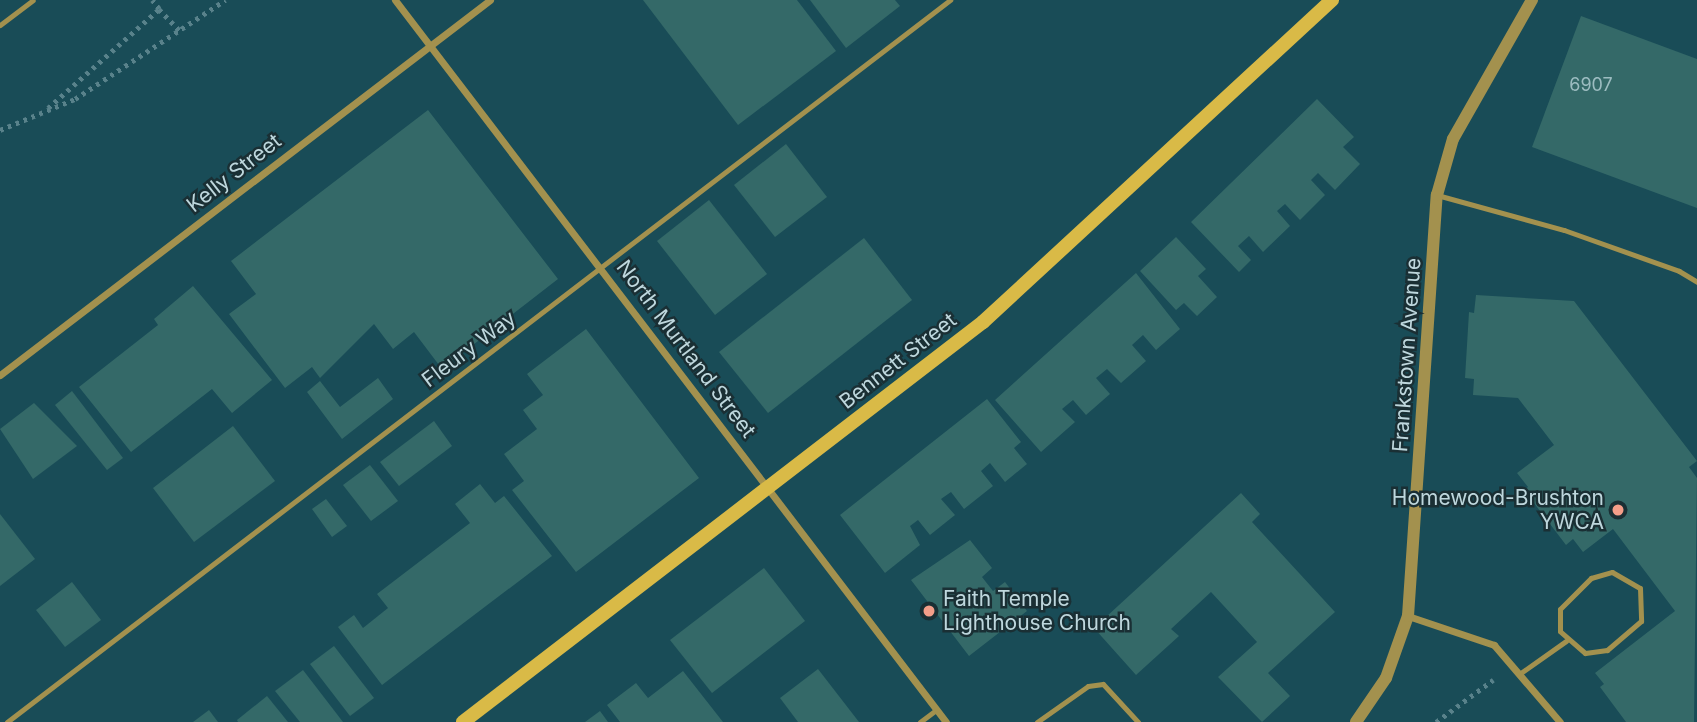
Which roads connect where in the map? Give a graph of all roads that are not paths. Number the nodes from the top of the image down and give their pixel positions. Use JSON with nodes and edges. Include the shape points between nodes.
{"nodes":[{"id":1,"x":33,"y":0,"type":"edge"},
{"id":2,"x":395,"y":0,"type":"edge"},
{"id":3,"x":490,"y":0,"type":"edge"},
{"id":4,"x":950,"y":0,"type":"edge"},
{"id":5,"x":1332,"y":0,"type":"edge"},
{"id":6,"x":1532,"y":0,"type":"edge"},
{"id":7,"x":0,"y":26,"type":"edge"},
{"id":8,"x":431,"y":45,"type":"junction"},
{"id":9,"x":1437,"y":195,"type":"junction"},
{"id":10,"x":601,"y":268,"type":"junction"},
{"id":11,"x":1697,"y":282,"type":"edge"},
{"id":12,"x":0,"y":375,"type":"edge"},
{"id":13,"x":769,"y":488,"type":"junction"},
{"id":14,"x":1408,"y":616,"type":"junction"},
{"id":15,"x":1566,"y":641,"type":"junction"},
{"id":16,"x":1522,"y":672,"type":"junction"},
{"id":17,"x":936,"y":709,"type":"junction"},
{"id":18,"x":6,"y":722,"type":"edge"},
{"id":19,"x":463,"y":722,"type":"edge"},
{"id":20,"x":920,"y":722,"type":"edge"},
{"id":21,"x":946,"y":722,"type":"edge"},
{"id":22,"x":1037,"y":722,"type":"edge"},
{"id":23,"x":1138,"y":722,"type":"edge"},
{"id":24,"x":1356,"y":722,"type":"edge"},
{"id":25,"x":1560,"y":722,"type":"edge"}],
"edges":[{"from":1,"to":7,"type":"lane"},
{"from":2,"to":8,"type":"street","name":"North Murtland Street"},
{"from":3,"to":8,"type":"street","name":"Kelly Street"},
{"from":4,"to":10,"type":"lane","name":"Fleury Way"},
{"from":5,"to":13,"type":"main road","name":"Bennett Street","via":[[983,322]]},
{"from":6,"to":9,"type":"street","name":"Frankstown Avenue","via":[[1453,139]]},
{"from":8,"to":10,"type":"street","name":"North Murtland Street"},
{"from":8,"to":12,"type":"street","name":"Kelly Street"},
{"from":9,"to":11,"type":"lane","via":[[1564,230],[1679,271]]},
{"from":9,"to":14,"type":"street","name":"Frankstown Avenue"},
{"from":10,"to":13,"type":"street","name":"North Murtland Street"},
{"from":10,"to":18,"type":"lane","name":"Fleury Way"},
{"from":13,"to":17,"type":"street","name":"North Murtland Street"},
{"from":13,"to":19,"type":"main road","name":"Bennett Street"},
{"from":14,"to":16,"type":"street","via":[[1494,645]]},
{"from":14,"to":24,"type":"street","name":"Frankstown Avenue","via":[[1386,678]]},
{"from":15,"to":15,"type":"lane","via":[[1585,653],[1616,643],[1641,621],[1640,588],[1623,574],[1591,578],[1560,609]]},
{"from":15,"to":16,"type":"lane"},
{"from":16,"to":25,"type":"street"},
{"from":17,"to":20,"type":"lane"},
{"from":17,"to":21,"type":"street","name":"North Murtland Street"},
{"from":22,"to":23,"type":"lane","via":[[1088,686],[1103,684]]}]}
